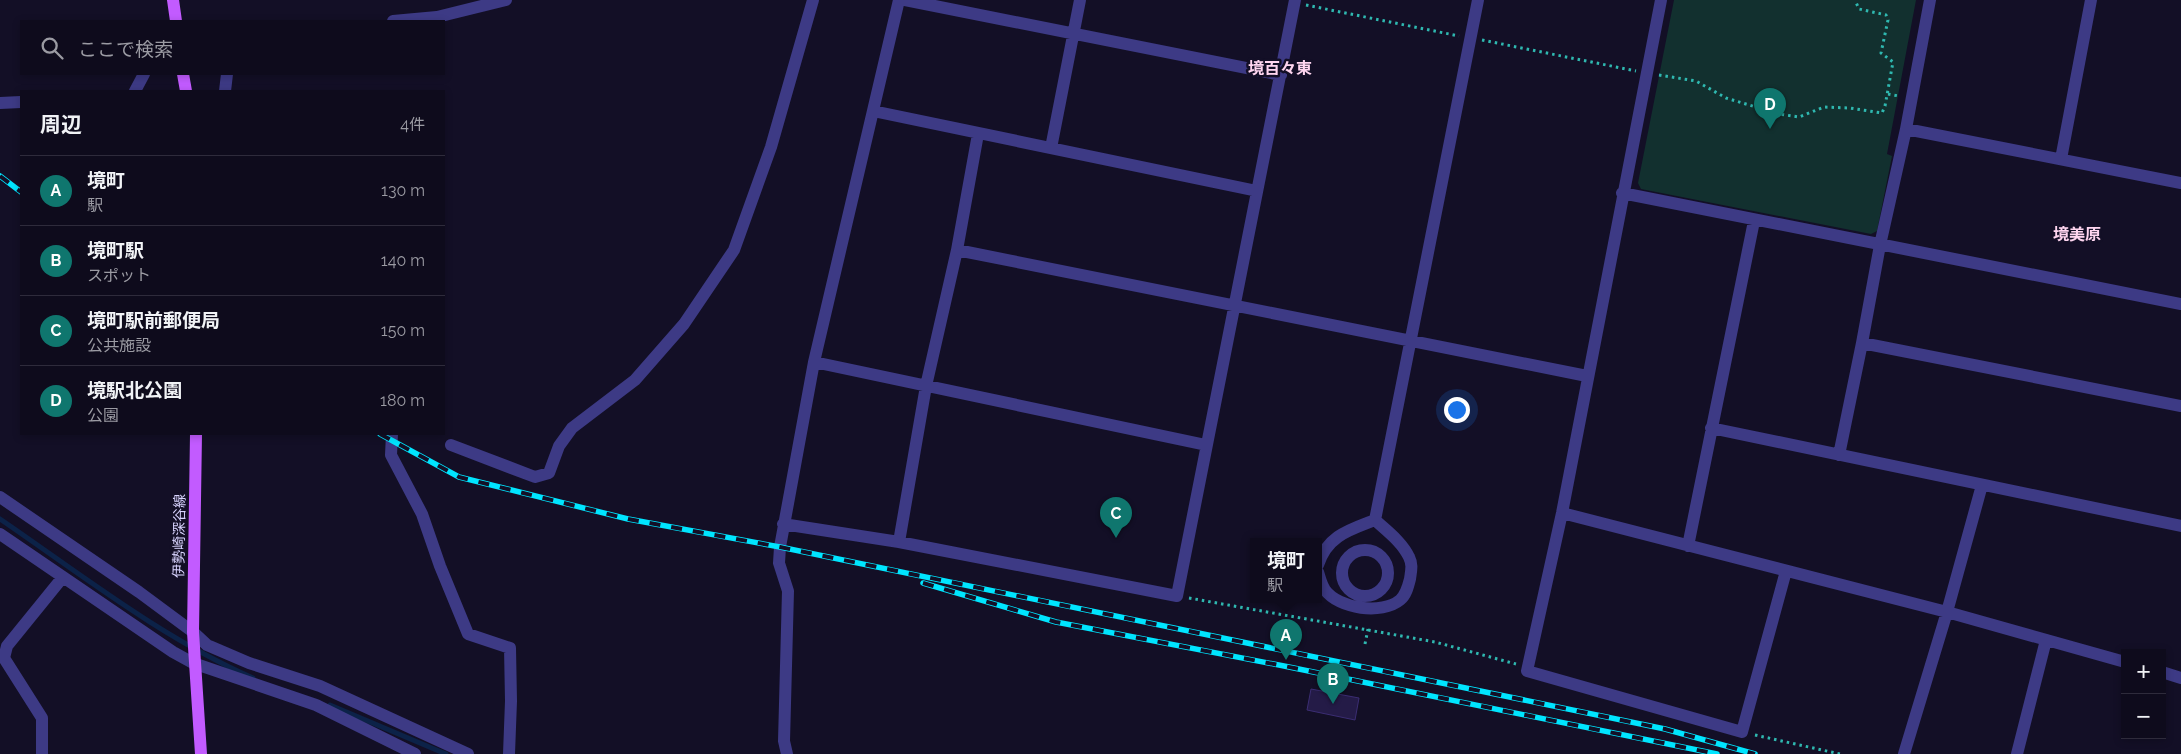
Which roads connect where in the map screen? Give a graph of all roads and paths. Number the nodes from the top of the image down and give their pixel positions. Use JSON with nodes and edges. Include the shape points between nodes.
{"nodes":[{"id":1,"x":506,"y":0,"type":"edge"},
{"id":2,"x":813,"y":0,"type":"edge"},
{"id":3,"x":898,"y":0,"type":"edge"},
{"id":4,"x":905,"y":0,"type":"edge"},
{"id":5,"x":1080,"y":0,"type":"edge"},
{"id":6,"x":1295,"y":0,"type":"edge"},
{"id":7,"x":1478,"y":0,"type":"edge"},
{"id":8,"x":1660,"y":0,"type":"edge"},
{"id":9,"x":1855,"y":0,"type":"edge"},
{"id":10,"x":1930,"y":0,"type":"edge"},
{"id":11,"x":2091,"y":0,"type":"edge"},
{"id":12,"x":404,"y":20,"type":"edge"},
{"id":13,"x":1074,"y":33,"type":"junction"},
{"id":14,"x":1640,"y":71,"type":"junction"},
{"id":15,"x":143,"y":75,"type":"edge"},
{"id":16,"x":183,"y":75,"type":"edge"},
{"id":17,"x":227,"y":75,"type":"edge"},
{"id":18,"x":1281,"y":75,"type":"junction"},
{"id":19,"x":136,"y":90,"type":"edge"},
{"id":20,"x":186,"y":90,"type":"edge"},
{"id":21,"x":225,"y":90,"type":"edge"},
{"id":22,"x":20,"y":102,"type":"edge"},
{"id":23,"x":0,"y":104,"type":"edge"},
{"id":24,"x":872,"y":111,"type":"junction"},
{"id":25,"x":1906,"y":129,"type":"junction"},
{"id":26,"x":978,"y":134,"type":"junction"},
{"id":27,"x":1051,"y":148,"type":"junction"},
{"id":28,"x":2061,"y":158,"type":"junction"},
{"id":29,"x":2181,"y":183,"type":"edge"},
{"id":30,"x":1257,"y":191,"type":"junction"},
{"id":31,"x":1622,"y":193,"type":"junction"},
{"id":32,"x":1754,"y":221,"type":"junction"},
{"id":33,"x":1880,"y":245,"type":"junction"},
{"id":34,"x":957,"y":250,"type":"junction"},
{"id":35,"x":2181,"y":304,"type":"edge"},
{"id":36,"x":1235,"y":307,"type":"junction"},
{"id":37,"x":1410,"y":341,"type":"junction"},
{"id":38,"x":1862,"y":343,"type":"junction"},
{"id":39,"x":814,"y":362,"type":"junction"},
{"id":40,"x":1587,"y":376,"type":"junction"},
{"id":41,"x":926,"y":386,"type":"junction"},
{"id":42,"x":2181,"y":406,"type":"edge"},
{"id":43,"x":1711,"y":428,"type":"junction"},
{"id":44,"x":196,"y":435,"type":"edge"},
{"id":45,"x":392,"y":435,"type":"edge"},
{"id":46,"x":451,"y":445,"type":"dead end"},
{"id":47,"x":1206,"y":445,"type":"junction"},
{"id":48,"x":1838,"y":455,"type":"junction"},
{"id":49,"x":1982,"y":485,"type":"junction"},
{"id":50,"x":0,"y":497,"type":"edge"},
{"id":51,"x":1562,"y":512,"type":"junction"},
{"id":52,"x":1375,"y":520,"type":"junction"},
{"id":53,"x":783,"y":524,"type":"junction"},
{"id":54,"x":2181,"y":526,"type":"edge"},
{"id":55,"x":1350,"y":531,"type":"junction"},
{"id":56,"x":0,"y":534,"type":"edge"},
{"id":57,"x":1396,"y":539,"type":"junction"},
{"id":58,"x":899,"y":542,"type":"junction"},
{"id":59,"x":1688,"y":546,"type":"junction"},
{"id":60,"x":1322,"y":551,"type":"edge"},
{"id":61,"x":1359,"y":551,"type":"junction"},
{"id":62,"x":1380,"y":555,"type":"junction"},
{"id":63,"x":1786,"y":571,"type":"junction"},
{"id":64,"x":63,"y":577,"type":"junction"},
{"id":65,"x":1322,"y":582,"type":"edge"},
{"id":66,"x":1177,"y":596,"type":"junction"},
{"id":67,"x":1360,"y":602,"type":"junction"},
{"id":68,"x":1947,"y":612,"type":"junction"},
{"id":69,"x":1368,"y":629,"type":"junction"},
{"id":70,"x":193,"y":635,"type":"junction"},
{"id":71,"x":2046,"y":640,"type":"junction"},
{"id":72,"x":1366,"y":644,"type":"dead end"},
{"id":73,"x":193,"y":659,"type":"junction"},
{"id":74,"x":2121,"y":661,"type":"edge"},
{"id":75,"x":1527,"y":666,"type":"junction"},
{"id":76,"x":2166,"y":673,"type":"edge"},
{"id":77,"x":2181,"y":678,"type":"edge"},
{"id":78,"x":1742,"y":732,"type":"junction"},
{"id":79,"x":42,"y":754,"type":"edge"},
{"id":80,"x":201,"y":754,"type":"edge"},
{"id":81,"x":415,"y":754,"type":"edge"},
{"id":82,"x":468,"y":754,"type":"edge"},
{"id":83,"x":509,"y":754,"type":"edge"},
{"id":84,"x":787,"y":754,"type":"edge"},
{"id":85,"x":1840,"y":754,"type":"edge"},
{"id":86,"x":1904,"y":754,"type":"edge"},
{"id":87,"x":2017,"y":754,"type":"edge"}],
"edges":[{"from":1,"to":12,"type":"street","via":[[437,17]]},
{"from":2,"to":46,"type":"street","via":[[771,147],[734,250],[684,324],[634,380],[572,428],[559,446],[549,473],[535,476]]},
{"from":3,"to":24,"type":"street"},
{"from":4,"to":13,"type":"street"},
{"from":5,"to":13,"type":"street"},
{"from":6,"to":18,"type":"street"},
{"from":7,"to":37,"type":"street"},
{"from":8,"to":14,"type":"street"},
{"from":9,"to":14,"type":"path","via":[[1859,9],[1886,15],[1888,20],[1881,53],[1893,62],[1882,113],[1824,106],[1799,117],[1779,114],[1726,98],[1696,81]]},
{"from":10,"to":25,"type":"street"},
{"from":11,"to":28,"type":"street"},
{"from":13,"to":18,"type":"street"},
{"from":13,"to":27,"type":"street"},
{"from":14,"to":31,"type":"street"},
{"from":15,"to":19,"type":"street"},
{"from":16,"to":20,"type":"main road"},
{"from":17,"to":21,"type":"street"},
{"from":18,"to":30,"type":"street"},
{"from":22,"to":23,"type":"street"},
{"from":24,"to":26,"type":"street"},
{"from":24,"to":39,"type":"street"},
{"from":25,"to":28,"type":"street"},
{"from":25,"to":33,"type":"street"},
{"from":26,"to":27,"type":"street"},
{"from":26,"to":34,"type":"street"},
{"from":27,"to":30,"type":"street"},
{"from":28,"to":29,"type":"street"},
{"from":30,"to":36,"type":"street"},
{"from":31,"to":32,"type":"street"},
{"from":31,"to":40,"type":"street"},
{"from":32,"to":33,"type":"street"},
{"from":32,"to":43,"type":"street"},
{"from":33,"to":35,"type":"street"},
{"from":33,"to":38,"type":"street"},
{"from":34,"to":36,"type":"street"},
{"from":34,"to":41,"type":"street"},
{"from":36,"to":37,"type":"street"},
{"from":36,"to":47,"type":"street"},
{"from":37,"to":40,"type":"street"},
{"from":37,"to":52,"type":"street"},
{"from":38,"to":42,"type":"street"},
{"from":38,"to":48,"type":"street"},
{"from":39,"to":41,"type":"street"},
{"from":39,"to":53,"type":"street"},
{"from":40,"to":51,"type":"street"},
{"from":41,"to":47,"type":"street"},
{"from":41,"to":58,"type":"street"},
{"from":43,"to":48,"type":"street"},
{"from":43,"to":59,"type":"street"},
{"from":44,"to":70,"type":"main road","name":"伊勢崎深谷線"},
{"from":45,"to":83,"type":"street","via":[[391,455],[422,514],[468,634],[510,648]]},
{"from":47,"to":66,"type":"street"},
{"from":48,"to":49,"type":"street"},
{"from":49,"to":54,"type":"street"},
{"from":49,"to":68,"type":"street"},
{"from":50,"to":70,"type":"street","via":[[140,592]]},
{"from":51,"to":59,"type":"street"},
{"from":51,"to":75,"type":"street"},
{"from":52,"to":55,"type":"street"},
{"from":52,"to":57,"type":"street"},
{"from":53,"to":58,"type":"street"},
{"from":53,"to":84,"type":"street","via":[[779,563],[788,591],[784,741]]},
{"from":55,"to":60,"type":"street"},
{"from":55,"to":61,"type":"street"},
{"from":56,"to":64,"type":"street"},
{"from":57,"to":62,"type":"street"},
{"from":57,"to":67,"type":"street","via":[[1409,556],[1412,566],[1408,588],[1402,599],[1376,608]]},
{"from":58,"to":66,"type":"street"},
{"from":59,"to":63,"type":"street"},
{"from":61,"to":62,"type":"street"},
{"from":61,"to":67,"type":"street","via":[[1347,558],[1342,576],[1344,584]]},
{"from":62,"to":67,"type":"street","via":[[1389,571],[1388,580],[1384,588]]},
{"from":63,"to":68,"type":"street"},
{"from":63,"to":78,"type":"street"},
{"from":64,"to":73,"type":"street","via":[[173,652]]},
{"from":64,"to":79,"type":"street","via":[[7,646],[4,658],[42,718]]},
{"from":65,"to":67,"type":"street","via":[[1326,591],[1340,601]]},
{"from":66,"to":69,"type":"path"},
{"from":68,"to":71,"type":"street"},
{"from":68,"to":86,"type":"street"},
{"from":69,"to":72,"type":"path"},
{"from":69,"to":75,"type":"path","via":[[1435,642]]},
{"from":70,"to":73,"type":"main road","name":"伊勢崎深谷線"},
{"from":70,"to":82,"type":"street","via":[[207,645],[249,663],[320,686]]},
{"from":71,"to":74,"type":"street"},
{"from":71,"to":87,"type":"street"},
{"from":73,"to":80,"type":"main road"},
{"from":73,"to":81,"type":"street","via":[[316,705]]},
{"from":75,"to":78,"type":"street","via":[[1527,671]]},
{"from":76,"to":77,"type":"street"},
{"from":78,"to":85,"type":"path"}]}
